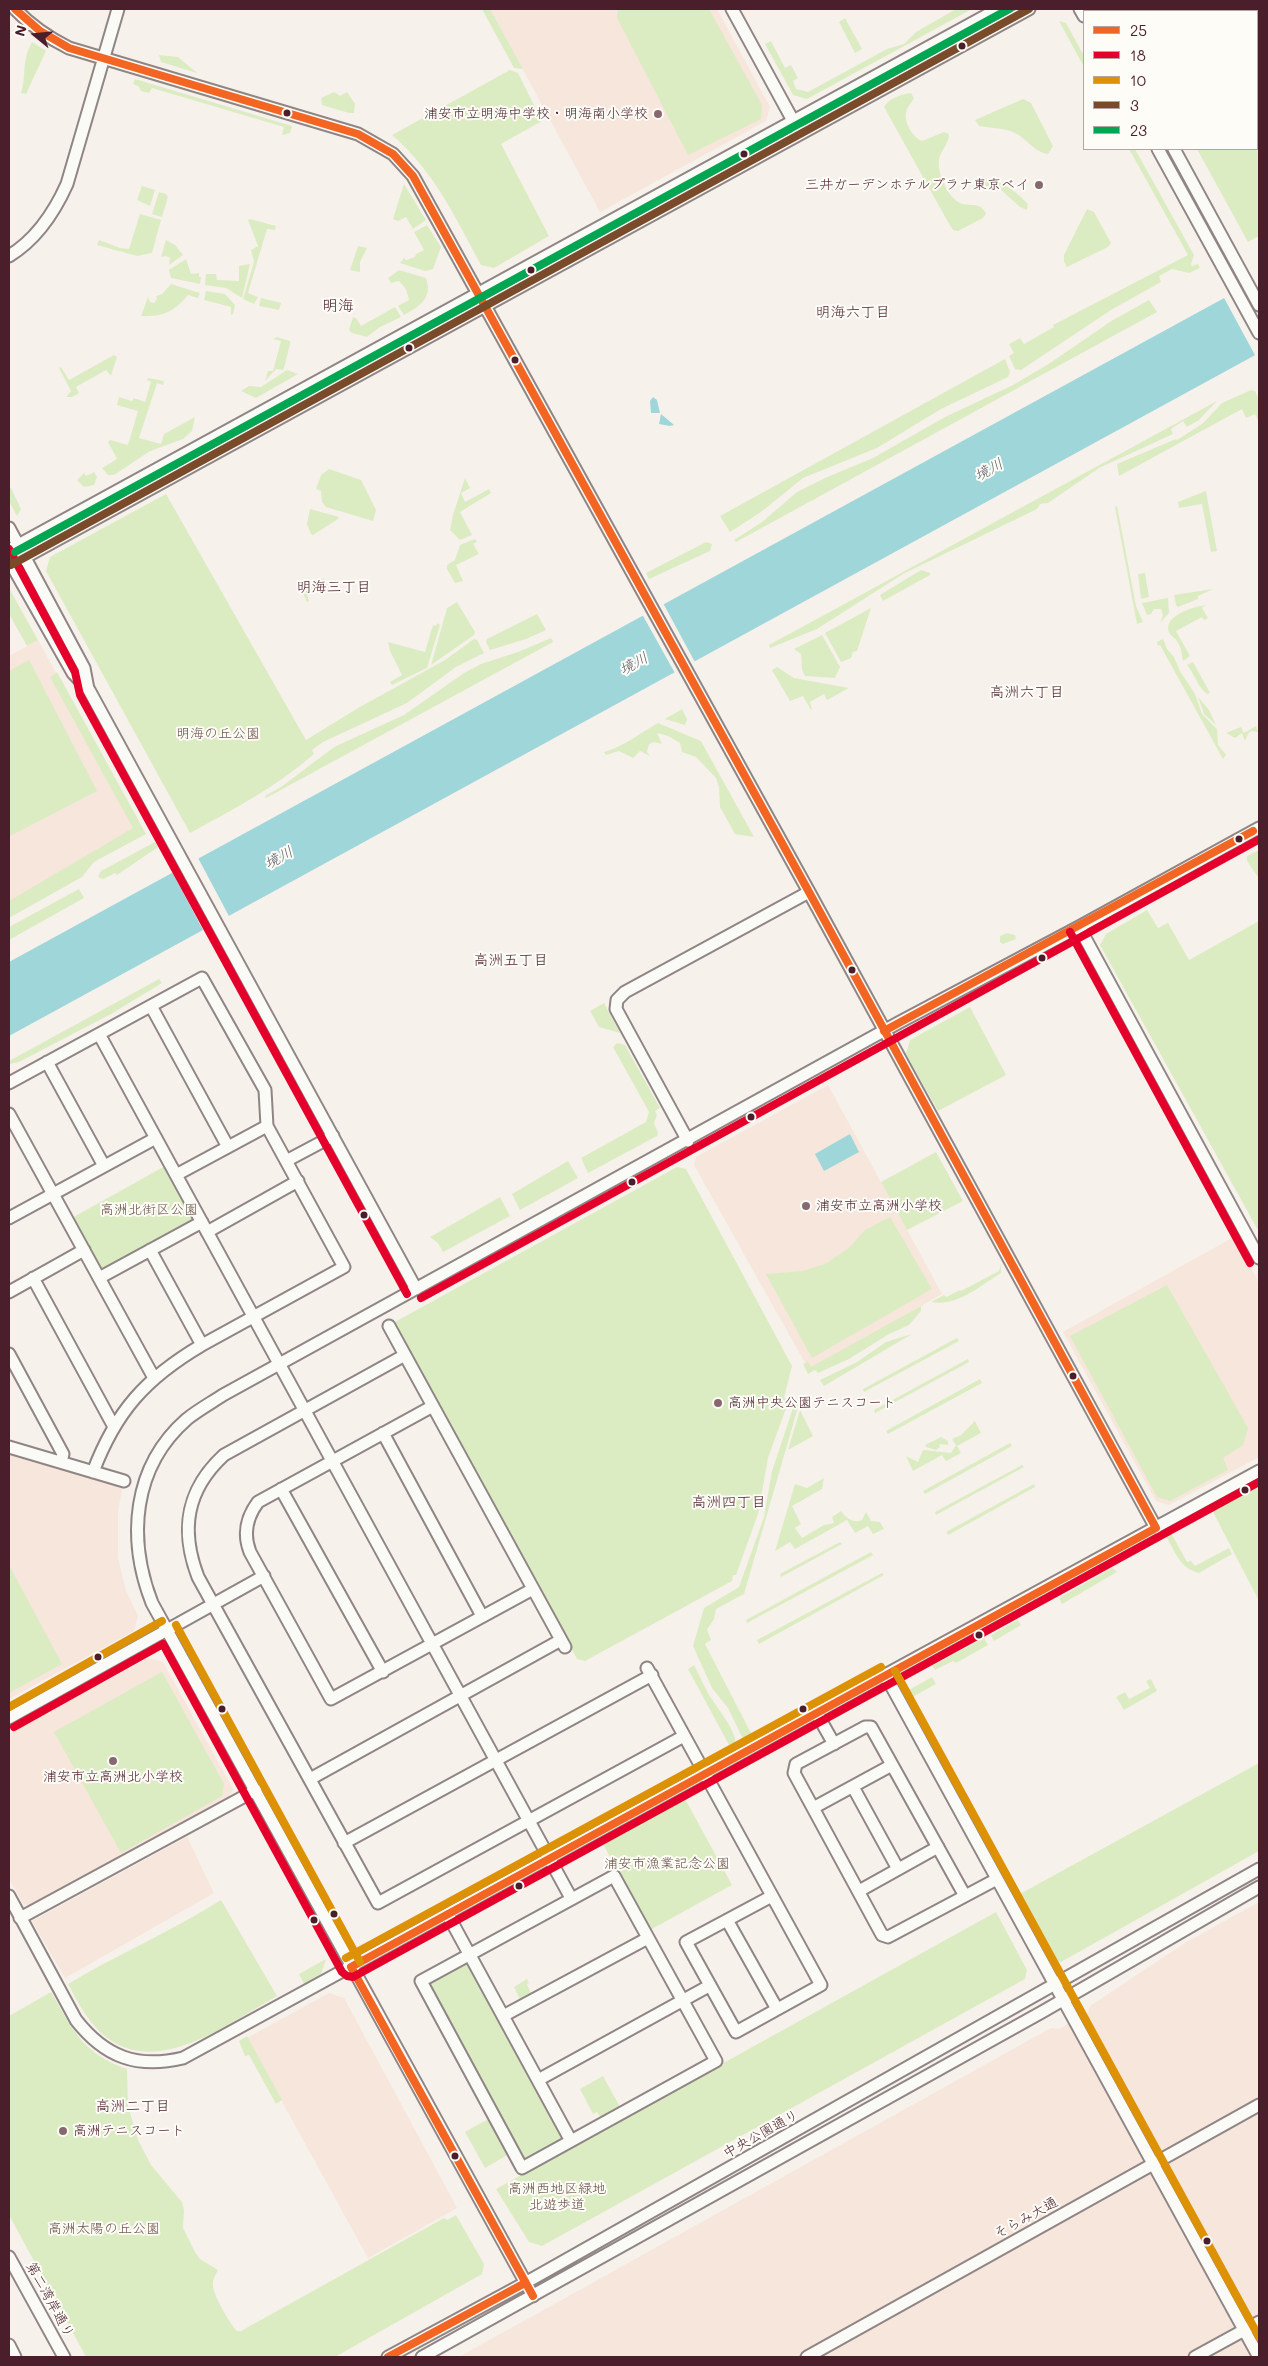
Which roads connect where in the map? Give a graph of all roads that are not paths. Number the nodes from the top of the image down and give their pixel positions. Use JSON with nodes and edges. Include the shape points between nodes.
{"nodes":[{"id":1,"x":15,"y":9,"type":"edge"},
{"id":2,"x":118,"y":9,"type":"edge"},
{"id":3,"x":732,"y":9,"type":"edge"},
{"id":4,"x":998,"y":9,"type":"edge"},
{"id":5,"x":1029,"y":9,"type":"edge"},
{"id":6,"x":104,"y":58,"type":"junction"},
{"id":7,"x":793,"y":121,"type":"junction"},
{"id":8,"x":800,"y":134,"type":"junction"},
{"id":9,"x":1159,"y":150,"type":"edge"},
{"id":10,"x":1175,"y":150,"type":"edge"},
{"id":11,"x":9,"y":256,"type":"edge"},
{"id":12,"x":478,"y":292,"type":"junction"},
{"id":13,"x":1259,"y":305,"type":"edge"},
{"id":14,"x":486,"y":306,"type":"junction"},
{"id":15,"x":1259,"y":333,"type":"edge"},
{"id":16,"x":9,"y":528,"type":"edge"},
{"id":17,"x":13,"y":547,"type":"edge"},
{"id":18,"x":25,"y":557,"type":"junction"},
{"id":19,"x":10,"y":563,"type":"edge"},
{"id":20,"x":89,"y":690,"type":"junction"},
{"id":21,"x":1259,"y":828,"type":"edge"},
{"id":22,"x":809,"y":892,"type":"junction"},
{"id":23,"x":1078,"y":928,"type":"junction"},
{"id":24,"x":151,"y":1006,"type":"junction"},
{"id":25,"x":884,"y":1031,"type":"junction"},
{"id":26,"x":99,"y":1034,"type":"junction"},
{"id":27,"x":48,"y":1062,"type":"junction"},
{"id":28,"x":9,"y":1083,"type":"edge"},
{"id":29,"x":9,"y":1114,"type":"edge"},
{"id":30,"x":267,"y":1126,"type":"junction"},
{"id":31,"x":333,"y":1136,"type":"junction"},
{"id":32,"x":156,"y":1138,"type":"junction"},
{"id":33,"x":688,"y":1141,"type":"junction"},
{"id":34,"x":228,"y":1147,"type":"junction"},
{"id":35,"x":286,"y":1161,"type":"junction"},
{"id":36,"x":104,"y":1166,"type":"junction"},
{"id":37,"x":176,"y":1176,"type":"junction"},
{"id":38,"x":298,"y":1181,"type":"junction"},
{"id":39,"x":53,"y":1194,"type":"junction"},
{"id":40,"x":9,"y":1218,"type":"edge"},
{"id":41,"x":204,"y":1227,"type":"junction"},
{"id":42,"x":84,"y":1250,"type":"junction"},
{"id":43,"x":150,"y":1250,"type":"junction"},
{"id":44,"x":1259,"y":1258,"type":"edge"},
{"id":45,"x":33,"y":1278,"type":"junction"},
{"id":46,"x":99,"y":1278,"type":"junction"},
{"id":47,"x":416,"y":1288,"type":"junction"},
{"id":48,"x":9,"y":1292,"type":"edge"},
{"id":49,"x":254,"y":1318,"type":"junction"},
{"id":50,"x":389,"y":1326,"type":"dead end"},
{"id":51,"x":202,"y":1345,"type":"junction"},
{"id":52,"x":9,"y":1354,"type":"edge"},
{"id":53,"x":405,"y":1355,"type":"junction"},
{"id":54,"x":280,"y":1364,"type":"junction"},
{"id":55,"x":154,"y":1378,"type":"junction"},
{"id":56,"x":433,"y":1406,"type":"junction"},
{"id":57,"x":305,"y":1411,"type":"junction"},
{"id":58,"x":114,"y":1425,"type":"junction"},
{"id":59,"x":383,"y":1434,"type":"junction"},
{"id":60,"x":9,"y":1447,"type":"edge"},
{"id":61,"x":61,"y":1462,"type":"junction"},
{"id":62,"x":332,"y":1462,"type":"junction"},
{"id":63,"x":1259,"y":1471,"type":"edge"},
{"id":64,"x":93,"y":1472,"type":"junction"},
{"id":65,"x":124,"y":1481,"type":"dead end"},
{"id":66,"x":281,"y":1489,"type":"junction"},
{"id":67,"x":1156,"y":1528,"type":"junction"},
{"id":68,"x":264,"y":1576,"type":"junction"},
{"id":69,"x":533,"y":1589,"type":"junction"},
{"id":70,"x":214,"y":1605,"type":"junction"},
{"id":71,"x":482,"y":1616,"type":"junction"},
{"id":72,"x":167,"y":1630,"type":"junction"},
{"id":73,"x":432,"y":1643,"type":"junction"},
{"id":74,"x":383,"y":1672,"type":"junction"},
{"id":75,"x":886,"y":1676,"type":"junction"},
{"id":76,"x":461,"y":1696,"type":"junction"},
{"id":77,"x":816,"y":1714,"type":"junction"},
{"id":78,"x":9,"y":1718,"type":"edge"},
{"id":79,"x":684,"y":1736,"type":"junction"},
{"id":80,"x":834,"y":1744,"type":"junction"},
{"id":81,"x":496,"y":1760,"type":"junction"},
{"id":82,"x":892,"y":1765,"type":"junction"},
{"id":83,"x":706,"y":1774,"type":"junction"},
{"id":84,"x":310,"y":1779,"type":"junction"},
{"id":85,"x":853,"y":1786,"type":"junction"},
{"id":86,"x":256,"y":1790,"type":"junction"},
{"id":87,"x":813,"y":1808,"type":"junction"},
{"id":88,"x":529,"y":1821,"type":"junction"},
{"id":89,"x":344,"y":1843,"type":"junction"},
{"id":90,"x":938,"y":1847,"type":"junction"},
{"id":91,"x":550,"y":1859,"type":"junction"},
{"id":92,"x":898,"y":1869,"type":"junction"},
{"id":93,"x":1259,"y":1869,"type":"edge"},
{"id":94,"x":996,"y":1879,"type":"junction"},
{"id":95,"x":1259,"y":1887,"type":"edge"},
{"id":96,"x":858,"y":1891,"type":"junction"},
{"id":97,"x":9,"y":1896,"type":"edge"},
{"id":98,"x":772,"y":1896,"type":"junction"},
{"id":99,"x":965,"y":1896,"type":"junction"},
{"id":100,"x":571,"y":1898,"type":"junction"},
{"id":101,"x":448,"y":1915,"type":"junction"},
{"id":102,"x":20,"y":1918,"type":"junction"},
{"id":103,"x":727,"y":1920,"type":"junction"},
{"id":104,"x":648,"y":1938,"type":"junction"},
{"id":105,"x":469,"y":1954,"type":"junction"},
{"id":106,"x":351,"y":1968,"type":"junction"},
{"id":107,"x":709,"y":1986,"type":"junction"},
{"id":108,"x":1055,"y":1986,"type":"junction"},
{"id":109,"x":682,"y":2000,"type":"junction"},
{"id":110,"x":1063,"y":2000,"type":"junction"},
{"id":111,"x":777,"y":2009,"type":"junction"},
{"id":112,"x":503,"y":2016,"type":"junction"},
{"id":113,"x":538,"y":2080,"type":"junction"},
{"id":114,"x":1259,"y":2105,"type":"edge"},
{"id":115,"x":571,"y":2141,"type":"junction"},
{"id":116,"x":1153,"y":2164,"type":"junction"},
{"id":117,"x":9,"y":2257,"type":"edge"},
{"id":118,"x":525,"y":2283,"type":"junction"},
{"id":119,"x":533,"y":2296,"type":"junction"},
{"id":120,"x":1259,"y":2322,"type":"edge"},
{"id":121,"x":1244,"y":2330,"type":"junction"},
{"id":122,"x":9,"y":2345,"type":"edge"},
{"id":123,"x":15,"y":2357,"type":"edge"},
{"id":124,"x":64,"y":2357,"type":"edge"},
{"id":125,"x":388,"y":2357,"type":"edge"},
{"id":126,"x":422,"y":2357,"type":"edge"},
{"id":127,"x":807,"y":2357,"type":"edge"},
{"id":128,"x":1195,"y":2357,"type":"edge"},
{"id":129,"x":1258,"y":2357,"type":"edge"}],
"edges":[{"from":1,"to":6,"type":"street","via":[[26,22],[49,38],[69,48]]},
{"from":2,"to":6,"type":"street"},
{"from":3,"to":7,"type":"street"},
{"from":4,"to":7,"type":"street"},
{"from":5,"to":8,"type":"street"},
{"from":6,"to":11,"type":"street","via":[[67,184],[43,226]]},
{"from":6,"to":12,"type":"street","via":[[371,139],[393,154],[413,176]]},
{"from":7,"to":8,"type":"street"},
{"from":7,"to":12,"type":"street"},
{"from":8,"to":14,"type":"street"},
{"from":9,"to":15,"type":"street"},
{"from":10,"to":13,"type":"street"},
{"from":12,"to":14,"type":"street"},
{"from":12,"to":17,"type":"street"},
{"from":14,"to":18,"type":"street"},
{"from":14,"to":22,"type":"street"},
{"from":16,"to":17,"type":"street"},
{"from":17,"to":18,"type":"street"},
{"from":18,"to":19,"type":"street"},
{"from":18,"to":20,"type":"street","via":[[84,668]]},
{"from":19,"to":20,"type":"street","via":[[73,673]]},
{"from":20,"to":31,"type":"street"},
{"from":21,"to":23,"type":"street"},
{"from":22,"to":25,"type":"street"},
{"from":22,"to":33,"type":"street","via":[[625,992],[617,1000],[616,1009]]},
{"from":23,"to":25,"type":"street"},
{"from":23,"to":44,"type":"street"},
{"from":24,"to":26,"type":"street"},
{"from":24,"to":30,"type":"street","via":[[202,978],[265,1090]]},
{"from":24,"to":34,"type":"street"},
{"from":25,"to":33,"type":"street"},
{"from":25,"to":67,"type":"street"},
{"from":26,"to":27,"type":"street"},
{"from":26,"to":32,"type":"street"},
{"from":27,"to":28,"type":"street"},
{"from":27,"to":36,"type":"street"},
{"from":29,"to":39,"type":"street"},
{"from":30,"to":34,"type":"street"},
{"from":30,"to":35,"type":"street"},
{"from":31,"to":35,"type":"street"},
{"from":31,"to":47,"type":"street"},
{"from":32,"to":36,"type":"street"},
{"from":32,"to":37,"type":"street"},
{"from":33,"to":47,"type":"street"},
{"from":34,"to":37,"type":"street"},
{"from":35,"to":38,"type":"street"},
{"from":36,"to":39,"type":"street"},
{"from":37,"to":41,"type":"street"},
{"from":38,"to":41,"type":"street"},
{"from":38,"to":49,"type":"street","via":[[344,1267]]},
{"from":39,"to":40,"type":"street"},
{"from":39,"to":42,"type":"street"},
{"from":41,"to":43,"type":"street"},
{"from":41,"to":49,"type":"street"},
{"from":42,"to":45,"type":"street"},
{"from":42,"to":46,"type":"street"},
{"from":43,"to":46,"type":"street"},
{"from":43,"to":51,"type":"street"},
{"from":45,"to":48,"type":"street"},
{"from":45,"to":58,"type":"street"},
{"from":46,"to":55,"type":"street"},
{"from":47,"to":54,"type":"street"},
{"from":49,"to":51,"type":"street"},
{"from":49,"to":54,"type":"street"},
{"from":50,"to":53,"type":"street"},
{"from":51,"to":55,"type":"street"},
{"from":52,"to":61,"type":"street","via":[[63,1454]]},
{"from":53,"to":56,"type":"street"},
{"from":53,"to":57,"type":"street"},
{"from":54,"to":57,"type":"street"},
{"from":54,"to":72,"type":"street","via":[[187,1419],[171,1436],[151,1469],[138,1511],[137,1553],[144,1583]]},
{"from":55,"to":58,"type":"street"},
{"from":56,"to":59,"type":"street"},
{"from":56,"to":69,"type":"street"},
{"from":57,"to":62,"type":"street"},
{"from":57,"to":70,"type":"street","via":[[230,1451],[200,1483],[189,1518],[188,1545],[198,1577]]},
{"from":58,"to":64,"type":"street"},
{"from":59,"to":62,"type":"street"},
{"from":59,"to":71,"type":"street"},
{"from":60,"to":61,"type":"street"},
{"from":61,"to":64,"type":"street"},
{"from":62,"to":66,"type":"street"},
{"from":62,"to":73,"type":"street"},
{"from":63,"to":67,"type":"street"},
{"from":64,"to":65,"type":"street"},
{"from":66,"to":68,"type":"street","via":[[258,1502],[246,1526],[246,1542]]},
{"from":66,"to":74,"type":"street"},
{"from":67,"to":75,"type":"street"},
{"from":68,"to":70,"type":"street"},
{"from":68,"to":74,"type":"street","via":[[331,1699]]},
{"from":69,"to":71,"type":"street"},
{"from":69,"to":76,"type":"street","via":[[563,1643]]},
{"from":70,"to":72,"type":"street"},
{"from":70,"to":84,"type":"street"},
{"from":71,"to":73,"type":"street"},
{"from":72,"to":78,"type":"street"},
{"from":72,"to":86,"type":"street"},
{"from":73,"to":74,"type":"street"},
{"from":73,"to":76,"type":"street"},
{"from":75,"to":77,"type":"street"},
{"from":75,"to":94,"type":"street"},
{"from":76,"to":81,"type":"street"},
{"from":76,"to":84,"type":"street"},
{"from":77,"to":80,"type":"street"},
{"from":77,"to":83,"type":"street"},
{"from":79,"to":81,"type":"street","via":[[649,1671]]},
{"from":79,"to":83,"type":"street"},
{"from":79,"to":88,"type":"street"},
{"from":80,"to":82,"type":"street","via":[[865,1727],[871,1727]]},
{"from":80,"to":87,"type":"street","via":[[796,1764],[794,1772]]},
{"from":81,"to":88,"type":"street"},
{"from":81,"to":89,"type":"street"},
{"from":82,"to":85,"type":"street"},
{"from":82,"to":90,"type":"street"},
{"from":83,"to":91,"type":"street"},
{"from":83,"to":98,"type":"street"},
{"from":84,"to":89,"type":"street"},
{"from":85,"to":87,"type":"street"},
{"from":85,"to":92,"type":"street"},
{"from":86,"to":102,"type":"street"},
{"from":86,"to":106,"type":"street"},
{"from":87,"to":96,"type":"street"},
{"from":88,"to":89,"type":"street","via":[[378,1903]]},
{"from":88,"to":91,"type":"street"},
{"from":90,"to":92,"type":"street"},
{"from":90,"to":99,"type":"street"},
{"from":91,"to":100,"type":"street"},
{"from":91,"to":101,"type":"street"},
{"from":92,"to":96,"type":"street"},
{"from":93,"to":108,"type":"street","name":"中央公園通り"},
{"from":94,"to":99,"type":"street"},
{"from":94,"to":108,"type":"street"},
{"from":95,"to":110,"type":"street"},
{"from":96,"to":99,"type":"street","via":[[882,1935],[888,1937]]},
{"from":97,"to":102,"type":"street"},
{"from":98,"to":103,"type":"street"},
{"from":98,"to":111,"type":"street","via":[[822,1985]]},
{"from":100,"to":104,"type":"street","via":[[614,1876]]},
{"from":100,"to":105,"type":"street"},
{"from":101,"to":105,"type":"street"},
{"from":101,"to":106,"type":"street"},
{"from":102,"to":106,"type":"street","via":[[84,2030],[111,2052],[146,2064],[161,2064],[197,2052]]},
{"from":103,"to":107,"type":"street","via":[[686,1942]]},
{"from":103,"to":111,"type":"street"},
{"from":104,"to":109,"type":"street"},
{"from":104,"to":112,"type":"street"},
{"from":105,"to":112,"type":"street"},
{"from":105,"to":115,"type":"street","via":[[421,1980],[517,2160],[522,2168]]},
{"from":106,"to":118,"type":"street"},
{"from":107,"to":109,"type":"street"},
{"from":107,"to":111,"type":"street","via":[[736,2032]]},
{"from":108,"to":110,"type":"street"},
{"from":108,"to":118,"type":"street","name":"中央公園通り"},
{"from":109,"to":113,"type":"street"},
{"from":109,"to":115,"type":"street","via":[[716,2061]]},
{"from":110,"to":116,"type":"street"},
{"from":110,"to":119,"type":"street"},
{"from":112,"to":113,"type":"street"},
{"from":113,"to":115,"type":"street"},
{"from":114,"to":116,"type":"street","name":"そらみ大通"},
{"from":116,"to":121,"type":"street"},
{"from":116,"to":127,"type":"street","name":"そらみ大通"},
{"from":117,"to":124,"type":"street","name":"第二湾岸通り"},
{"from":118,"to":119,"type":"street"},
{"from":118,"to":125,"type":"street","name":"中央公園通り"},
{"from":119,"to":126,"type":"street"},
{"from":120,"to":121,"type":"street"},
{"from":121,"to":128,"type":"street"},
{"from":121,"to":129,"type":"street"},
{"from":122,"to":123,"type":"street"}]}
